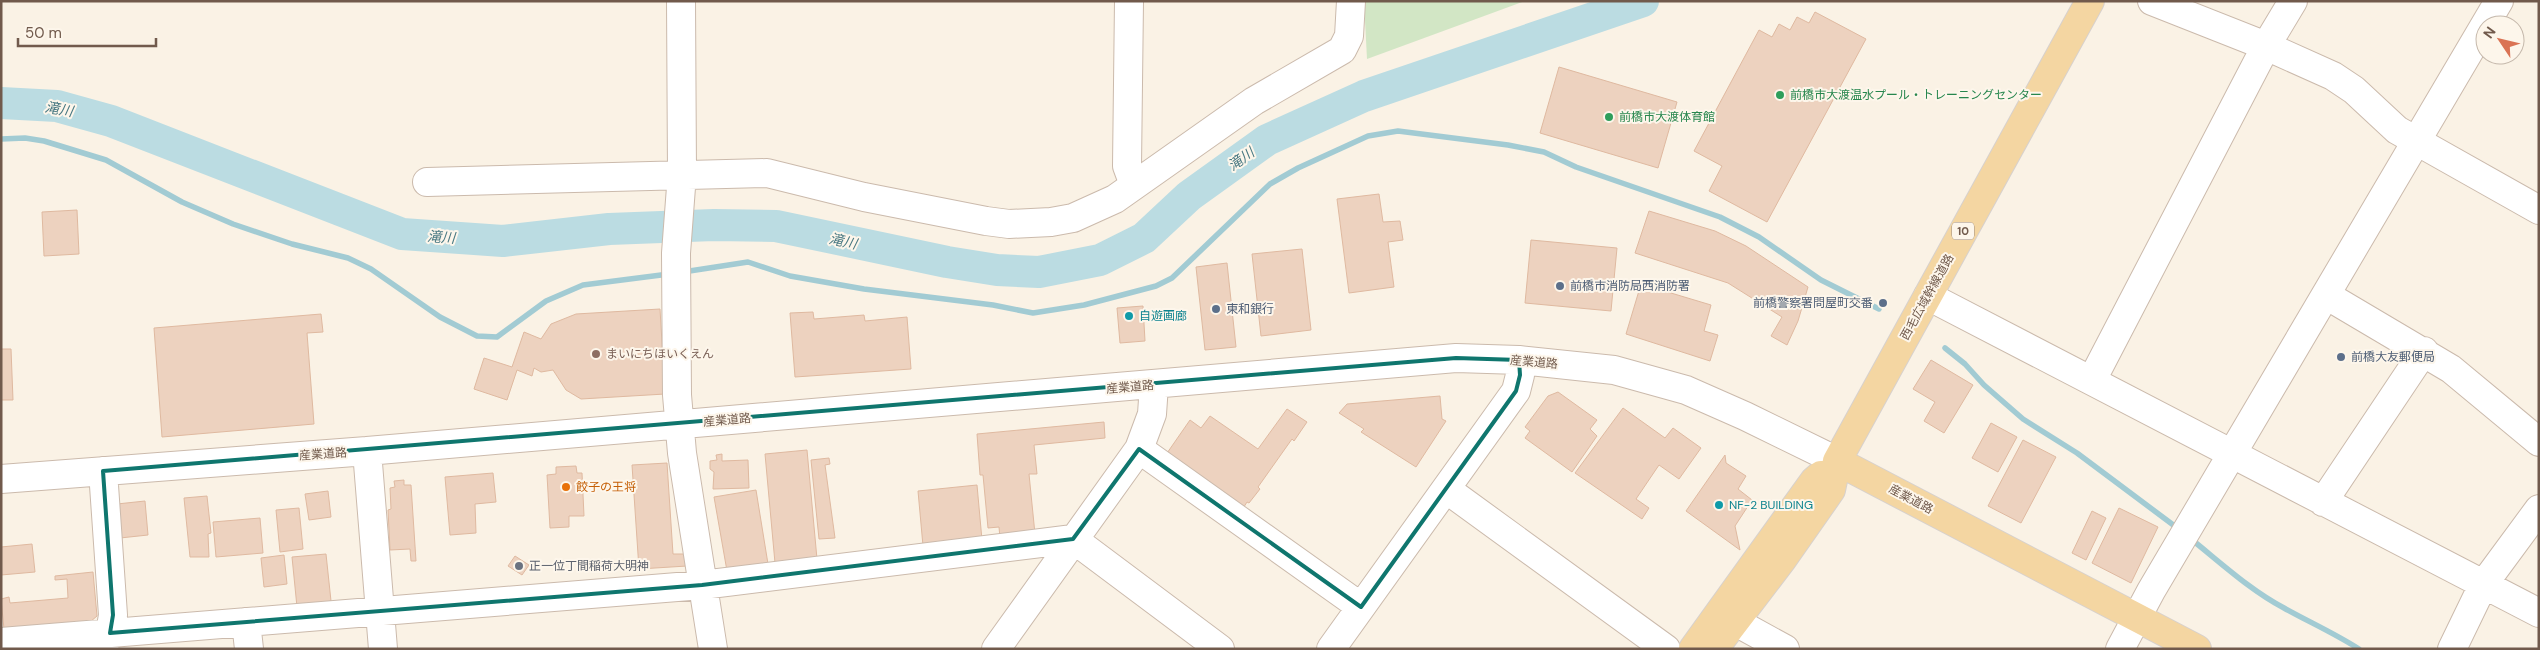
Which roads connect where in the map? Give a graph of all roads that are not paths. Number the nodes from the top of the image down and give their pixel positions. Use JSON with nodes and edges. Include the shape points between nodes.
{"nodes":[{"id":1,"x":681,"y":1,"type":"edge"},
{"id":2,"x":1129,"y":1,"type":"edge"},
{"id":3,"x":1351,"y":1,"type":"edge"},
{"id":4,"x":2090,"y":1,"type":"edge"},
{"id":5,"x":2152,"y":1,"type":"edge"},
{"id":6,"x":2293,"y":1,"type":"edge"},
{"id":7,"x":2499,"y":1,"type":"edge"},
{"id":8,"x":2266,"y":46,"type":"junction"},
{"id":9,"x":2417,"y":140,"type":"junction"},
{"id":10,"x":427,"y":182,"type":"dead end"},
{"id":11,"x":682,"y":182,"type":"junction"},
{"id":12,"x":1134,"y":185,"type":"junction"},
{"id":13,"x":2539,"y":210,"type":"edge"},
{"id":14,"x":2326,"y":295,"type":"junction"},
{"id":15,"x":1928,"y":296,"type":"junction"},
{"id":16,"x":2424,"y":351,"type":"junction"},
{"id":17,"x":1519,"y":360,"type":"junction"},
{"id":18,"x":2092,"y":380,"type":"junction"},
{"id":19,"x":1154,"y":385,"type":"junction"},
{"id":20,"x":679,"y":424,"type":"junction"},
{"id":21,"x":2539,"y":442,"type":"edge"},
{"id":22,"x":1139,"y":449,"type":"junction"},
{"id":23,"x":367,"y":451,"type":"junction"},
{"id":24,"x":2231,"y":455,"type":"junction"},
{"id":25,"x":1837,"y":461,"type":"junction"},
{"id":26,"x":103,"y":471,"type":"junction"},
{"id":27,"x":1,"y":479,"type":"edge"},
{"id":28,"x":1446,"y":489,"type":"junction"},
{"id":29,"x":2323,"y":502,"type":"junction"},
{"id":30,"x":2539,"y":509,"type":"edge"},
{"id":31,"x":1073,"y":539,"type":"junction"},
{"id":32,"x":702,"y":585,"type":"junction"},
{"id":33,"x":2482,"y":586,"type":"junction"},
{"id":34,"x":1361,"y":607,"type":"junction"},
{"id":35,"x":380,"y":610,"type":"junction"},
{"id":36,"x":2539,"y":613,"type":"edge"},
{"id":37,"x":2137,"y":617,"type":"junction"},
{"id":38,"x":1734,"y":621,"type":"junction"},
{"id":39,"x":247,"y":636,"type":"edge"},
{"id":40,"x":106,"y":641,"type":"edge"},
{"id":41,"x":1,"y":642,"type":"edge"},
{"id":42,"x":999,"y":648,"type":"edge"},
{"id":43,"x":383,"y":649,"type":"edge"},
{"id":44,"x":713,"y":649,"type":"edge"},
{"id":45,"x":1220,"y":649,"type":"edge"},
{"id":46,"x":1331,"y":649,"type":"edge"},
{"id":47,"x":1666,"y":649,"type":"edge"},
{"id":48,"x":1694,"y":649,"type":"edge"},
{"id":49,"x":1714,"y":649,"type":"edge"},
{"id":50,"x":1785,"y":649,"type":"edge"},
{"id":51,"x":2120,"y":649,"type":"edge"},
{"id":52,"x":2197,"y":649,"type":"edge"},
{"id":53,"x":2452,"y":649,"type":"edge"}],
"edges":[{"from":1,"to":11,"type":"street"},
{"from":2,"to":12,"type":"street","via":[[1128,166]]},
{"from":3,"to":12,"type":"street","via":[[1349,36],[1342,50],[1254,101]]},
{"from":4,"to":15,"type":"main road","name":"西毛広域幹線道路","number":"10"},
{"from":5,"to":8,"type":"street"},
{"from":6,"to":8,"type":"street"},
{"from":7,"to":9,"type":"street"},
{"from":8,"to":9,"type":"street","via":[[2338,79],[2397,130]]},
{"from":8,"to":18,"type":"street"},
{"from":9,"to":13,"type":"street"},
{"from":9,"to":14,"type":"street"},
{"from":10,"to":11,"type":"street"},
{"from":11,"to":12,"type":"street","via":[[694,176],[767,173],[864,197],[1009,224],[1073,218],[1114,199]]},
{"from":11,"to":20,"type":"street","via":[[676,253]]},
{"from":14,"to":16,"type":"street"},
{"from":14,"to":24,"type":"street"},
{"from":15,"to":18,"type":"street"},
{"from":15,"to":25,"type":"main road","name":"西毛広域幹線道路","number":"10"},
{"from":16,"to":21,"type":"street","via":[[2467,380]]},
{"from":16,"to":29,"type":"street"},
{"from":17,"to":19,"type":"street","name":"産業道路","via":[[1456,358]]},
{"from":17,"to":25,"type":"street","name":"産業道路","via":[[1614,370],[1686,390]]},
{"from":17,"to":28,"type":"street","via":[[1516,391]]},
{"from":18,"to":24,"type":"street"},
{"from":19,"to":20,"type":"street","name":"産業道路"},
{"from":19,"to":22,"type":"street","via":[[1152,414]]},
{"from":20,"to":23,"type":"street","name":"産業道路"},
{"from":20,"to":32,"type":"street"},
{"from":22,"to":31,"type":"street"},
{"from":22,"to":34,"type":"street"},
{"from":23,"to":26,"type":"street","name":"産業道路"},
{"from":23,"to":35,"type":"street"},
{"from":24,"to":29,"type":"street"},
{"from":24,"to":37,"type":"street"},
{"from":25,"to":37,"type":"main road","name":"産業道路"},
{"from":25,"to":38,"type":"main road","name":"西毛広域幹線道路","via":[[1831,490]]},
{"from":25,"to":48,"type":"main road","name":"西毛広域幹線道路","via":[[1814,481]]},
{"from":26,"to":27,"type":"street","name":"産業道路"},
{"from":26,"to":40,"type":"street","via":[[113,615]]},
{"from":28,"to":34,"type":"street"},
{"from":28,"to":47,"type":"street"},
{"from":29,"to":33,"type":"street"},
{"from":30,"to":33,"type":"street"},
{"from":31,"to":32,"type":"street"},
{"from":31,"to":42,"type":"street"},
{"from":31,"to":45,"type":"street"},
{"from":32,"to":35,"type":"street"},
{"from":32,"to":44,"type":"street"},
{"from":33,"to":36,"type":"street"},
{"from":33,"to":53,"type":"street"},
{"from":34,"to":46,"type":"street"},
{"from":35,"to":39,"type":"street"},
{"from":35,"to":43,"type":"street"},
{"from":37,"to":51,"type":"street"},
{"from":37,"to":52,"type":"main road","name":"産業道路"},
{"from":38,"to":49,"type":"main road","name":"西毛広域幹線道路"},
{"from":38,"to":50,"type":"street"},
{"from":39,"to":40,"type":"street"},
{"from":40,"to":41,"type":"street"}]}
